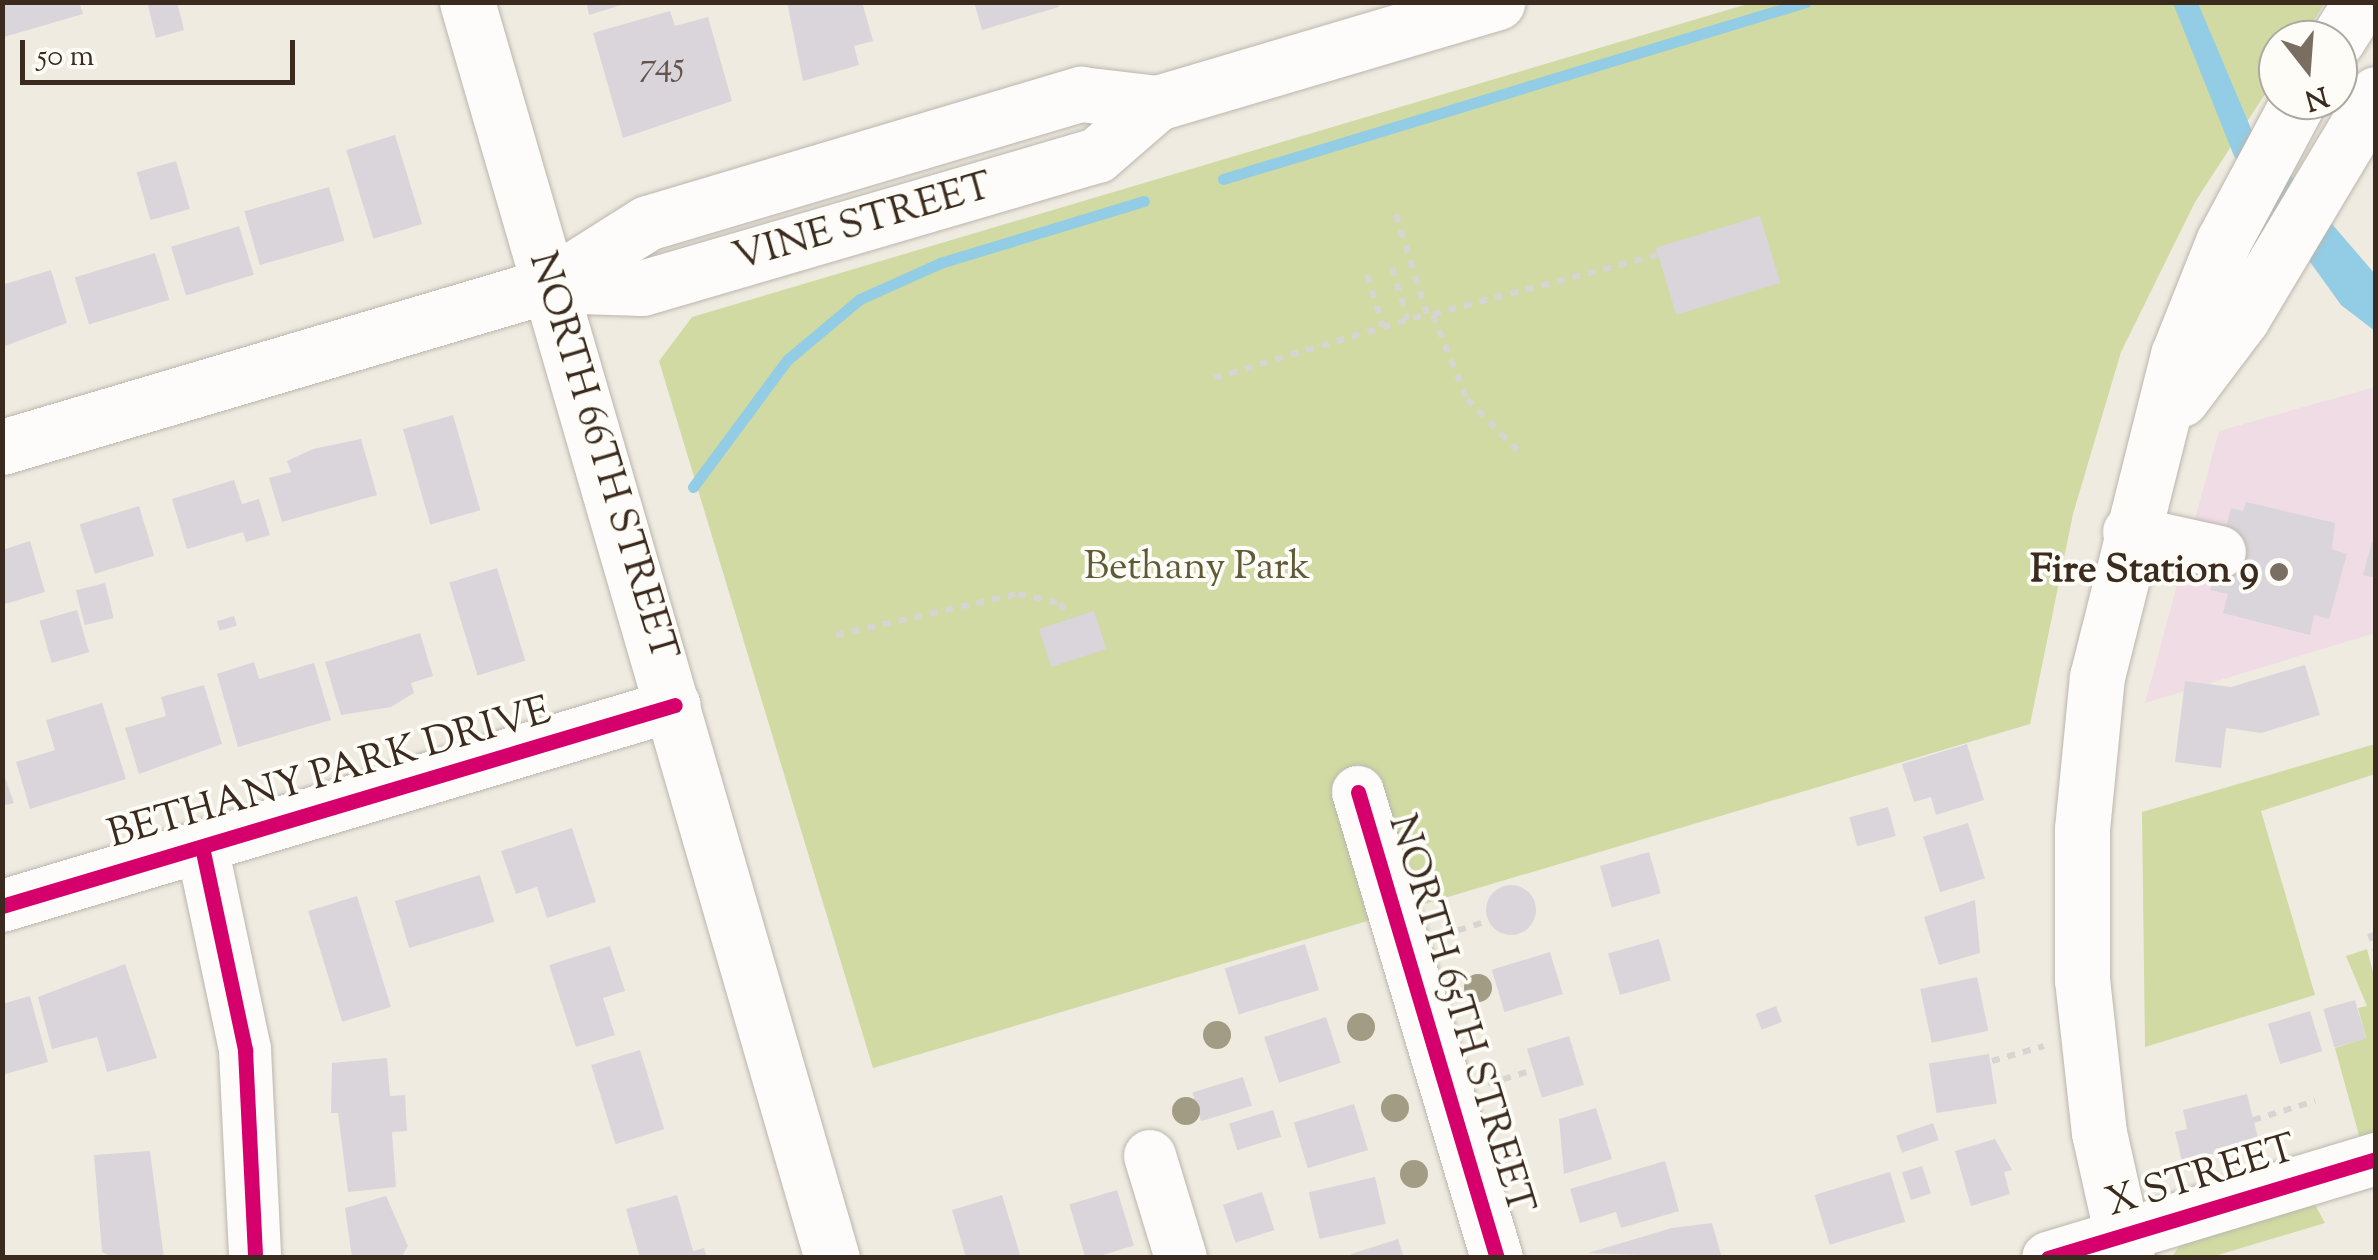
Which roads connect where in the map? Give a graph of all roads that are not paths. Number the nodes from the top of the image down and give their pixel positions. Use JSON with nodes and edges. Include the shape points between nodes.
{"nodes":[{"id":1,"x":466,"y":2,"type":"edge"},
{"id":2,"x":1497,"y":2,"type":"edge"},
{"id":3,"x":2376,"y":94,"type":"edge"},
{"id":4,"x":2288,"y":120,"type":"edge"},
{"id":5,"x":549,"y":285,"type":"junction"},
{"id":6,"x":2158,"y":428,"type":"junction"},
{"id":7,"x":2,"y":447,"type":"edge"},
{"id":8,"x":2129,"y":532,"type":"junction"},
{"id":9,"x":2220,"y":552,"type":"dead end"},
{"id":10,"x":675,"y":705,"type":"junction"},
{"id":11,"x":1358,"y":792,"type":"dead end"},
{"id":12,"x":202,"y":847,"type":"junction"},
{"id":13,"x":2,"y":906,"type":"edge"},
{"id":14,"x":1150,"y":1156,"type":"dead end"},
{"id":15,"x":2376,"y":1159,"type":"edge"},
{"id":16,"x":2125,"y":1247,"type":"edge"},
{"id":17,"x":255,"y":1258,"type":"edge"},
{"id":18,"x":832,"y":1258,"type":"edge"},
{"id":19,"x":1181,"y":1258,"type":"edge"},
{"id":20,"x":1497,"y":1258,"type":"edge"},
{"id":21,"x":2048,"y":1258,"type":"edge"}],
"edges":[{"from":1,"to":5,"type":"main road","name":"NORTH 66TH STREET"},
{"from":2,"to":5,"type":"main road","name":"VINE STREET","via":[[1156,103],[1081,94],[647,223]]},
{"from":3,"to":6,"type":"main road","via":[[2257,292]]},
{"from":4,"to":6,"type":"main road","via":[[2223,242]]},
{"from":5,"to":7,"type":"main road","name":"VINE STREET"},
{"from":5,"to":10,"type":"main road","name":"NORTH 66TH STREET"},
{"from":6,"to":8,"type":"main road"},
{"from":8,"to":9,"type":"street"},
{"from":8,"to":16,"type":"main road","via":[[2097,677],[2081,852],[2089,1055]]},
{"from":10,"to":12,"type":"street","name":"BETHANY PARK DRIVE"},
{"from":10,"to":18,"type":"main road","name":"NORTH 66TH STREET"},
{"from":11,"to":20,"type":"street","name":"NORTH 65TH STREET"},
{"from":12,"to":13,"type":"street","name":"BETHANY PARK DRIVE"},
{"from":12,"to":17,"type":"street","via":[[244,1050]]},
{"from":14,"to":19,"type":"street"},
{"from":15,"to":16,"type":"street","name":"X STREET"},
{"from":16,"to":21,"type":"street","name":"X STREET"}]}
